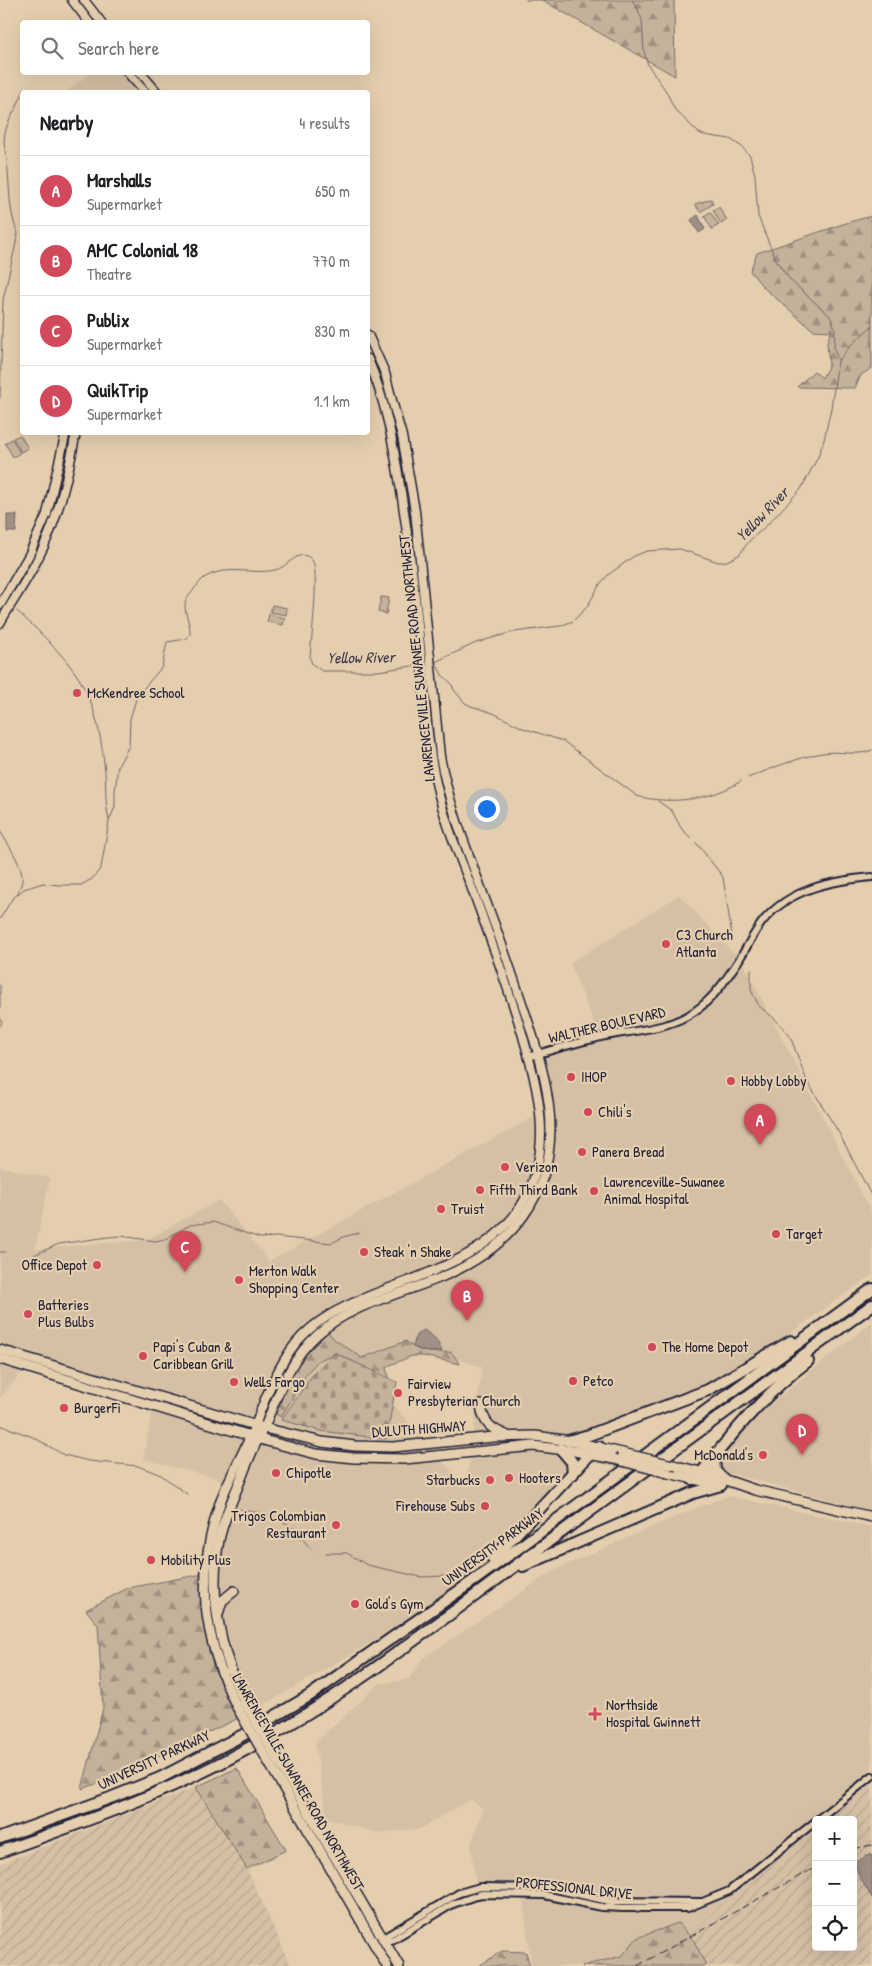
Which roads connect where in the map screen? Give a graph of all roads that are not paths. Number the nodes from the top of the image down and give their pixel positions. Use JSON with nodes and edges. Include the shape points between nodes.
{"nodes":[{"id":1,"x":72,"y":0,"type":"edge"},
{"id":2,"x":84,"y":0,"type":"edge"},
{"id":3,"x":87,"y":20,"type":"edge"},
{"id":4,"x":99,"y":20,"type":"edge"},
{"id":5,"x":130,"y":75,"type":"edge"},
{"id":6,"x":143,"y":75,"type":"edge"},
{"id":7,"x":142,"y":90,"type":"edge"},
{"id":8,"x":155,"y":90,"type":"edge"},
{"id":9,"x":370,"y":340,"type":"edge"},
{"id":10,"x":370,"y":365,"type":"edge"},
{"id":11,"x":65,"y":435,"type":"edge"},
{"id":12,"x":75,"y":435,"type":"edge"},
{"id":13,"x":0,"y":606,"type":"edge"},
{"id":14,"x":0,"y":623,"type":"edge"},
{"id":15,"x":872,"y":877,"type":"edge"},
{"id":16,"x":538,"y":1054,"type":"junction"},
{"id":17,"x":528,"y":1057,"type":"junction"},
{"id":18,"x":872,"y":1289,"type":"edge"},
{"id":19,"x":872,"y":1307,"type":"edge"},
{"id":20,"x":835,"y":1316,"type":"junction"},
{"id":21,"x":0,"y":1345,"type":"edge"},
{"id":22,"x":0,"y":1350,"type":"edge"},
{"id":23,"x":17,"y":1355,"type":"junction"},
{"id":24,"x":0,"y":1358,"type":"edge"},
{"id":25,"x":481,"y":1406,"type":"dead end"},
{"id":26,"x":259,"y":1427,"type":"junction"},
{"id":27,"x":596,"y":1433,"type":"junction"},
{"id":28,"x":255,"y":1436,"type":"junction"},
{"id":29,"x":509,"y":1436,"type":"junction"},
{"id":30,"x":564,"y":1445,"type":"junction"},
{"id":31,"x":594,"y":1451,"type":"junction"},
{"id":32,"x":714,"y":1457,"type":"junction"},
{"id":33,"x":573,"y":1474,"type":"junction"},
{"id":34,"x":696,"y":1476,"type":"junction"},
{"id":35,"x":722,"y":1482,"type":"junction"},
{"id":36,"x":693,"y":1493,"type":"junction"},
{"id":37,"x":872,"y":1518,"type":"edge"},
{"id":38,"x":506,"y":1573,"type":"junction"},
{"id":39,"x":460,"y":1589,"type":"junction"},
{"id":40,"x":234,"y":1591,"type":"dead end"},
{"id":41,"x":217,"y":1622,"type":"junction"},
{"id":42,"x":241,"y":1705,"type":"junction"},
{"id":43,"x":275,"y":1764,"type":"junction"},
{"id":44,"x":872,"y":1776,"type":"edge"},
{"id":45,"x":821,"y":1816,"type":"edge"},
{"id":46,"x":812,"y":1823,"type":"edge"},
{"id":47,"x":0,"y":1838,"type":"edge"},
{"id":48,"x":0,"y":1852,"type":"edge"},
{"id":49,"x":705,"y":1902,"type":"junction"},
{"id":50,"x":388,"y":1966,"type":"edge"},
{"id":51,"x":399,"y":1966,"type":"edge"}],
"edges":[{"from":1,"to":3,"type":"main road"},
{"from":2,"to":4,"type":"main road"},
{"from":5,"to":7,"type":"main road"},
{"from":6,"to":8,"type":"main road"},
{"from":9,"to":16,"type":"main road","name":"LAWRENCEVILLE SUWANEE ROAD NORTHWEST","via":[[384,373],[402,436],[415,511],[440,756],[448,796]]},
{"from":10,"to":17,"type":"main road","name":"LAWRENCEVILLE SUWANEE ROAD NORTHWEST","via":[[385,407],[395,456],[410,554],[433,768],[450,833],[501,965]]},
{"from":11,"to":13,"type":"main road","via":[[47,514],[29,555]]},
{"from":12,"to":14,"type":"main road","via":[[55,518],[38,560]]},
{"from":15,"to":16,"type":"street","name":"WALTHER BOULEVARD","via":[[820,884],[781,904],[762,922],[716,993],[679,1020]]},
{"from":16,"to":17,"type":"street","name":"WALTHER BOULEVARD"},
{"from":16,"to":26,"type":"main road","name":"LAWRENCEVILLE SUWANEE ROAD NORTHWEST","via":[[549,1108],[550,1137],[538,1194],[528,1211],[512,1232],[484,1256],[337,1320],[318,1334],[294,1361]]},
{"from":17,"to":26,"type":"main road","name":"LAWRENCEVILLE SUWANEE ROAD NORTHWEST","via":[[540,1106],[541,1152],[532,1186],[517,1211],[496,1236],[472,1252],[344,1306],[305,1334],[273,1380]]},
{"from":18,"to":20,"type":"highway","name":"UNIVERSITY PARKWAY"},
{"from":19,"to":32,"type":"highway","via":[[783,1380]]},
{"from":19,"to":38,"type":"highway","name":"UNIVERSITY PARKWAY"},
{"from":20,"to":27,"type":"highway","via":[[708,1390]]},
{"from":20,"to":39,"type":"highway","name":"UNIVERSITY PARKWAY"},
{"from":21,"to":23,"type":"main road"},
{"from":22,"to":23,"type":"main road","name":"DULUTH HIGHWAY"},
{"from":23,"to":26,"type":"main road","name":"DULUTH HIGHWAY"},
{"from":24,"to":28,"type":"main road","name":"DULUTH HIGHWAY"},
{"from":25,"to":29,"type":"main road","via":[[488,1426]]},
{"from":26,"to":28,"type":"main road","name":"LAWRENCEVILLE SUWANEE ROAD NORTHWEST"},
{"from":26,"to":29,"type":"main road","name":"DULUTH HIGHWAY","via":[[322,1442],[374,1447]]},
{"from":27,"to":30,"type":"highway"},
{"from":27,"to":31,"type":"highway"},
{"from":28,"to":30,"type":"main road","name":"DULUTH HIGHWAY","via":[[316,1454],[382,1460]]},
{"from":28,"to":41,"type":"main road","name":"LAWRENCEVILLE SUWANEE ROAD NORTHWEST","via":[[219,1539],[215,1586]]},
{"from":28,"to":42,"type":"main road","name":"LAWRENCEVILLE SUWANEE ROAD NORTHWEST","via":[[222,1498],[207,1552],[205,1583],[206,1616],[213,1649],[222,1678]]},
{"from":29,"to":30,"type":"main road","name":"DULUTH HIGHWAY","via":[[535,1436]]},
{"from":30,"to":31,"type":"main road","name":"DULUTH HIGHWAY"},
{"from":30,"to":33,"type":"highway","via":[[573,1465]]},
{"from":31,"to":33,"type":"highway"},
{"from":31,"to":34,"type":"main road","name":"DULUTH HIGHWAY","bridge":true,"via":[[668,1473]]},
{"from":31,"to":34,"type":"main road","name":"DULUTH HIGHWAY","bridge":true,"via":[[622,1453],[677,1466]]},
{"from":32,"to":34,"type":"highway"},
{"from":32,"to":35,"type":"highway","via":[[715,1471]]},
{"from":33,"to":39,"type":"highway","via":[[500,1553]]},
{"from":34,"to":35,"type":"main road","name":"DULUTH HIGHWAY"},
{"from":34,"to":36,"type":"highway"},
{"from":35,"to":36,"type":"highway"},
{"from":35,"to":37,"type":"main road","name":"DULUTH HIGHWAY"},
{"from":36,"to":38,"type":"highway"},
{"from":38,"to":48,"type":"highway","name":"UNIVERSITY PARKWAY","via":[[337,1695],[242,1752],[126,1806]]},
{"from":39,"to":47,"type":"highway","name":"UNIVERSITY PARKWAY","via":[[310,1696],[243,1735],[143,1785]]},
{"from":40,"to":41,"type":"main road","via":[[222,1601]]},
{"from":41,"to":42,"type":"main road","name":"LAWRENCEVILLE SUWANEE ROAD NORTHWEST"},
{"from":42,"to":43,"type":"main road","name":"LAWRENCEVILLE SUWANEE ROAD NORTHWEST","bridge":true},
{"from":43,"to":50,"type":"main road","name":"LAWRENCEVILLE SUWANEE ROAD NORTHWEST"},
{"from":43,"to":51,"type":"main road","name":"LAWRENCEVILLE SUWANEE ROAD NORTHWEST"},
{"from":44,"to":45,"type":"street","name":"PROFESSIONAL DRIVE"},
{"from":46,"to":49,"type":"street","name":"PROFESSIONAL DRIVE","via":[[729,1891]]},
{"from":49,"to":49,"type":"street","name":"PROFESSIONAL DRIVE","via":[[609,1901],[545,1888],[480,1887],[459,1893],[388,1935],[387,1940],[453,1904],[481,1894],[544,1895],[623,1908],[688,1908]]}]}
